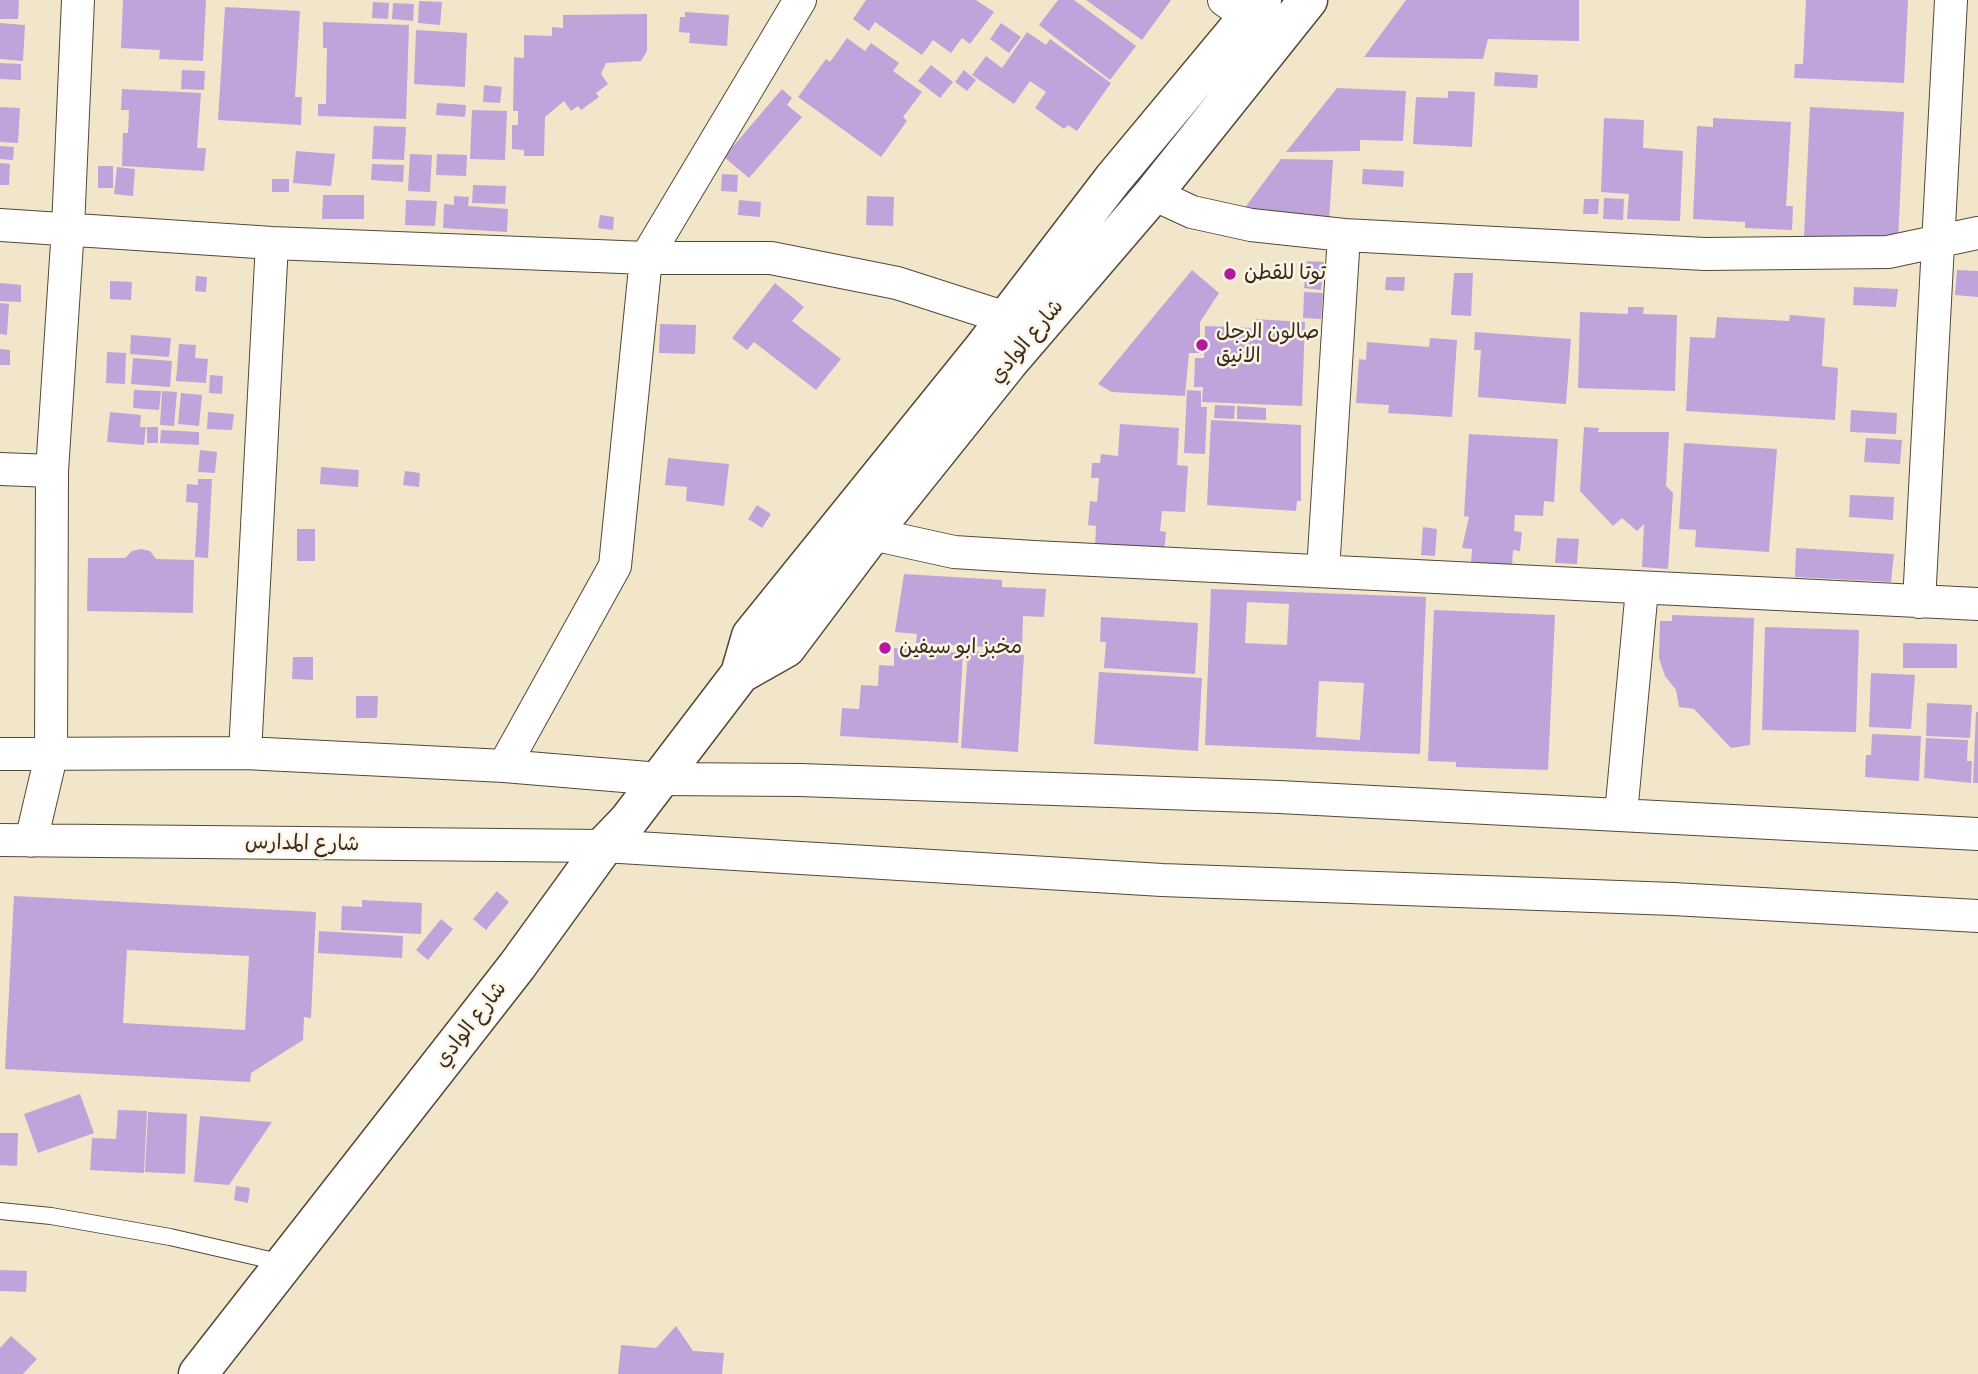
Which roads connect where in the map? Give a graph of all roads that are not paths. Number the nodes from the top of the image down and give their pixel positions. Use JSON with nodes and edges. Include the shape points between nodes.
{"nodes":[{"id":1,"x":78,"y":0,"type":"edge"},
{"id":2,"x":800,"y":0,"type":"edge"},
{"id":3,"x":1308,"y":0,"type":"edge"},
{"id":4,"x":1951,"y":0,"type":"edge"},
{"id":5,"x":1245,"y":6,"type":"edge"},
{"id":6,"x":1153,"y":194,"type":"junction"},
{"id":7,"x":0,"y":225,"type":"edge"},
{"id":8,"x":68,"y":228,"type":"junction"},
{"id":9,"x":1978,"y":233,"type":"edge"},
{"id":10,"x":1344,"y":235,"type":"junction"},
{"id":11,"x":1938,"y":239,"type":"junction"},
{"id":12,"x":272,"y":243,"type":"junction"},
{"id":13,"x":646,"y":258,"type":"junction"},
{"id":14,"x":1006,"y":318,"type":"junction"},
{"id":15,"x":0,"y":469,"type":"edge"},
{"id":16,"x":52,"y":471,"type":"junction"},
{"id":17,"x":872,"y":534,"type":"junction"},
{"id":18,"x":1323,"y":571,"type":"junction"},
{"id":19,"x":1642,"y":589,"type":"junction"},
{"id":20,"x":1919,"y":602,"type":"junction"},
{"id":21,"x":1978,"y":604,"type":"edge"},
{"id":22,"x":740,"y":674,"type":"junction"},
{"id":23,"x":245,"y":753,"type":"junction"},
{"id":24,"x":0,"y":754,"type":"edge"},
{"id":25,"x":51,"y":756,"type":"junction"},
{"id":26,"x":504,"y":766,"type":"junction"},
{"id":27,"x":660,"y":779,"type":"junction"},
{"id":28,"x":1621,"y":814,"type":"junction"},
{"id":29,"x":1978,"y":834,"type":"edge"},
{"id":30,"x":0,"y":840,"type":"edge"},
{"id":31,"x":31,"y":841,"type":"junction"},
{"id":32,"x":604,"y":846,"type":"junction"},
{"id":33,"x":1978,"y":916,"type":"edge"},
{"id":34,"x":0,"y":1211,"type":"edge"},
{"id":35,"x":285,"y":1264,"type":"junction"},
{"id":36,"x":198,"y":1374,"type":"edge"}],
"edges":[{"from":1,"to":8,"type":"street"},
{"from":2,"to":13,"type":"street"},
{"from":3,"to":6,"type":"main road","name":"شارع الوادي"},
{"from":4,"to":11,"type":"street"},
{"from":5,"to":14,"type":"main road","name":"شارع الوادي"},
{"from":6,"to":10,"type":"street","via":[[1192,212],[1251,225]]},
{"from":6,"to":17,"type":"main road","name":"شارع الوادي","via":[[1008,363]]},
{"from":7,"to":8,"type":"street"},
{"from":8,"to":12,"type":"street"},
{"from":8,"to":16,"type":"street"},
{"from":9,"to":11,"type":"street"},
{"from":10,"to":11,"type":"street","via":[[1705,254],[1888,252]]},
{"from":10,"to":18,"type":"street"},
{"from":11,"to":20,"type":"street"},
{"from":12,"to":13,"type":"street"},
{"from":12,"to":23,"type":"street"},
{"from":13,"to":14,"type":"street","via":[[771,258],[897,283]]},
{"from":13,"to":26,"type":"street","via":[[615,566]]},
{"from":14,"to":22,"type":"main road","name":"شارع الوادي","via":[[751,636]]},
{"from":15,"to":16,"type":"street"},
{"from":16,"to":25,"type":"street"},
{"from":17,"to":18,"type":"street","via":[[954,552]]},
{"from":17,"to":22,"type":"main road","name":"شارع الوادي","via":[[786,648]]},
{"from":18,"to":19,"type":"street"},
{"from":19,"to":20,"type":"street"},
{"from":19,"to":28,"type":"street"},
{"from":20,"to":21,"type":"street"},
{"from":22,"to":27,"type":"main road","name":"شارع الوادي"},
{"from":23,"to":25,"type":"street"},
{"from":23,"to":26,"type":"street"},
{"from":24,"to":25,"type":"street"},
{"from":25,"to":31,"type":"street"},
{"from":26,"to":27,"type":"street"},
{"from":27,"to":28,"type":"street","via":[[1265,796]]},
{"from":27,"to":32,"type":"main road","name":"شارع الوادي"},
{"from":28,"to":29,"type":"street"},
{"from":30,"to":31,"type":"street","name":"شارع المدارس"},
{"from":31,"to":32,"type":"street","name":"شارع المدارس"},
{"from":32,"to":33,"type":"street","name":"شارع المدارس","via":[[1162,880],[1673,899]]},
{"from":32,"to":35,"type":"main road","name":"شارع الوادي","via":[[517,966]]},
{"from":34,"to":35,"type":"lane","via":[[170,1237]]},
{"from":35,"to":36,"type":"main road","name":"شارع الوادي"}]}
